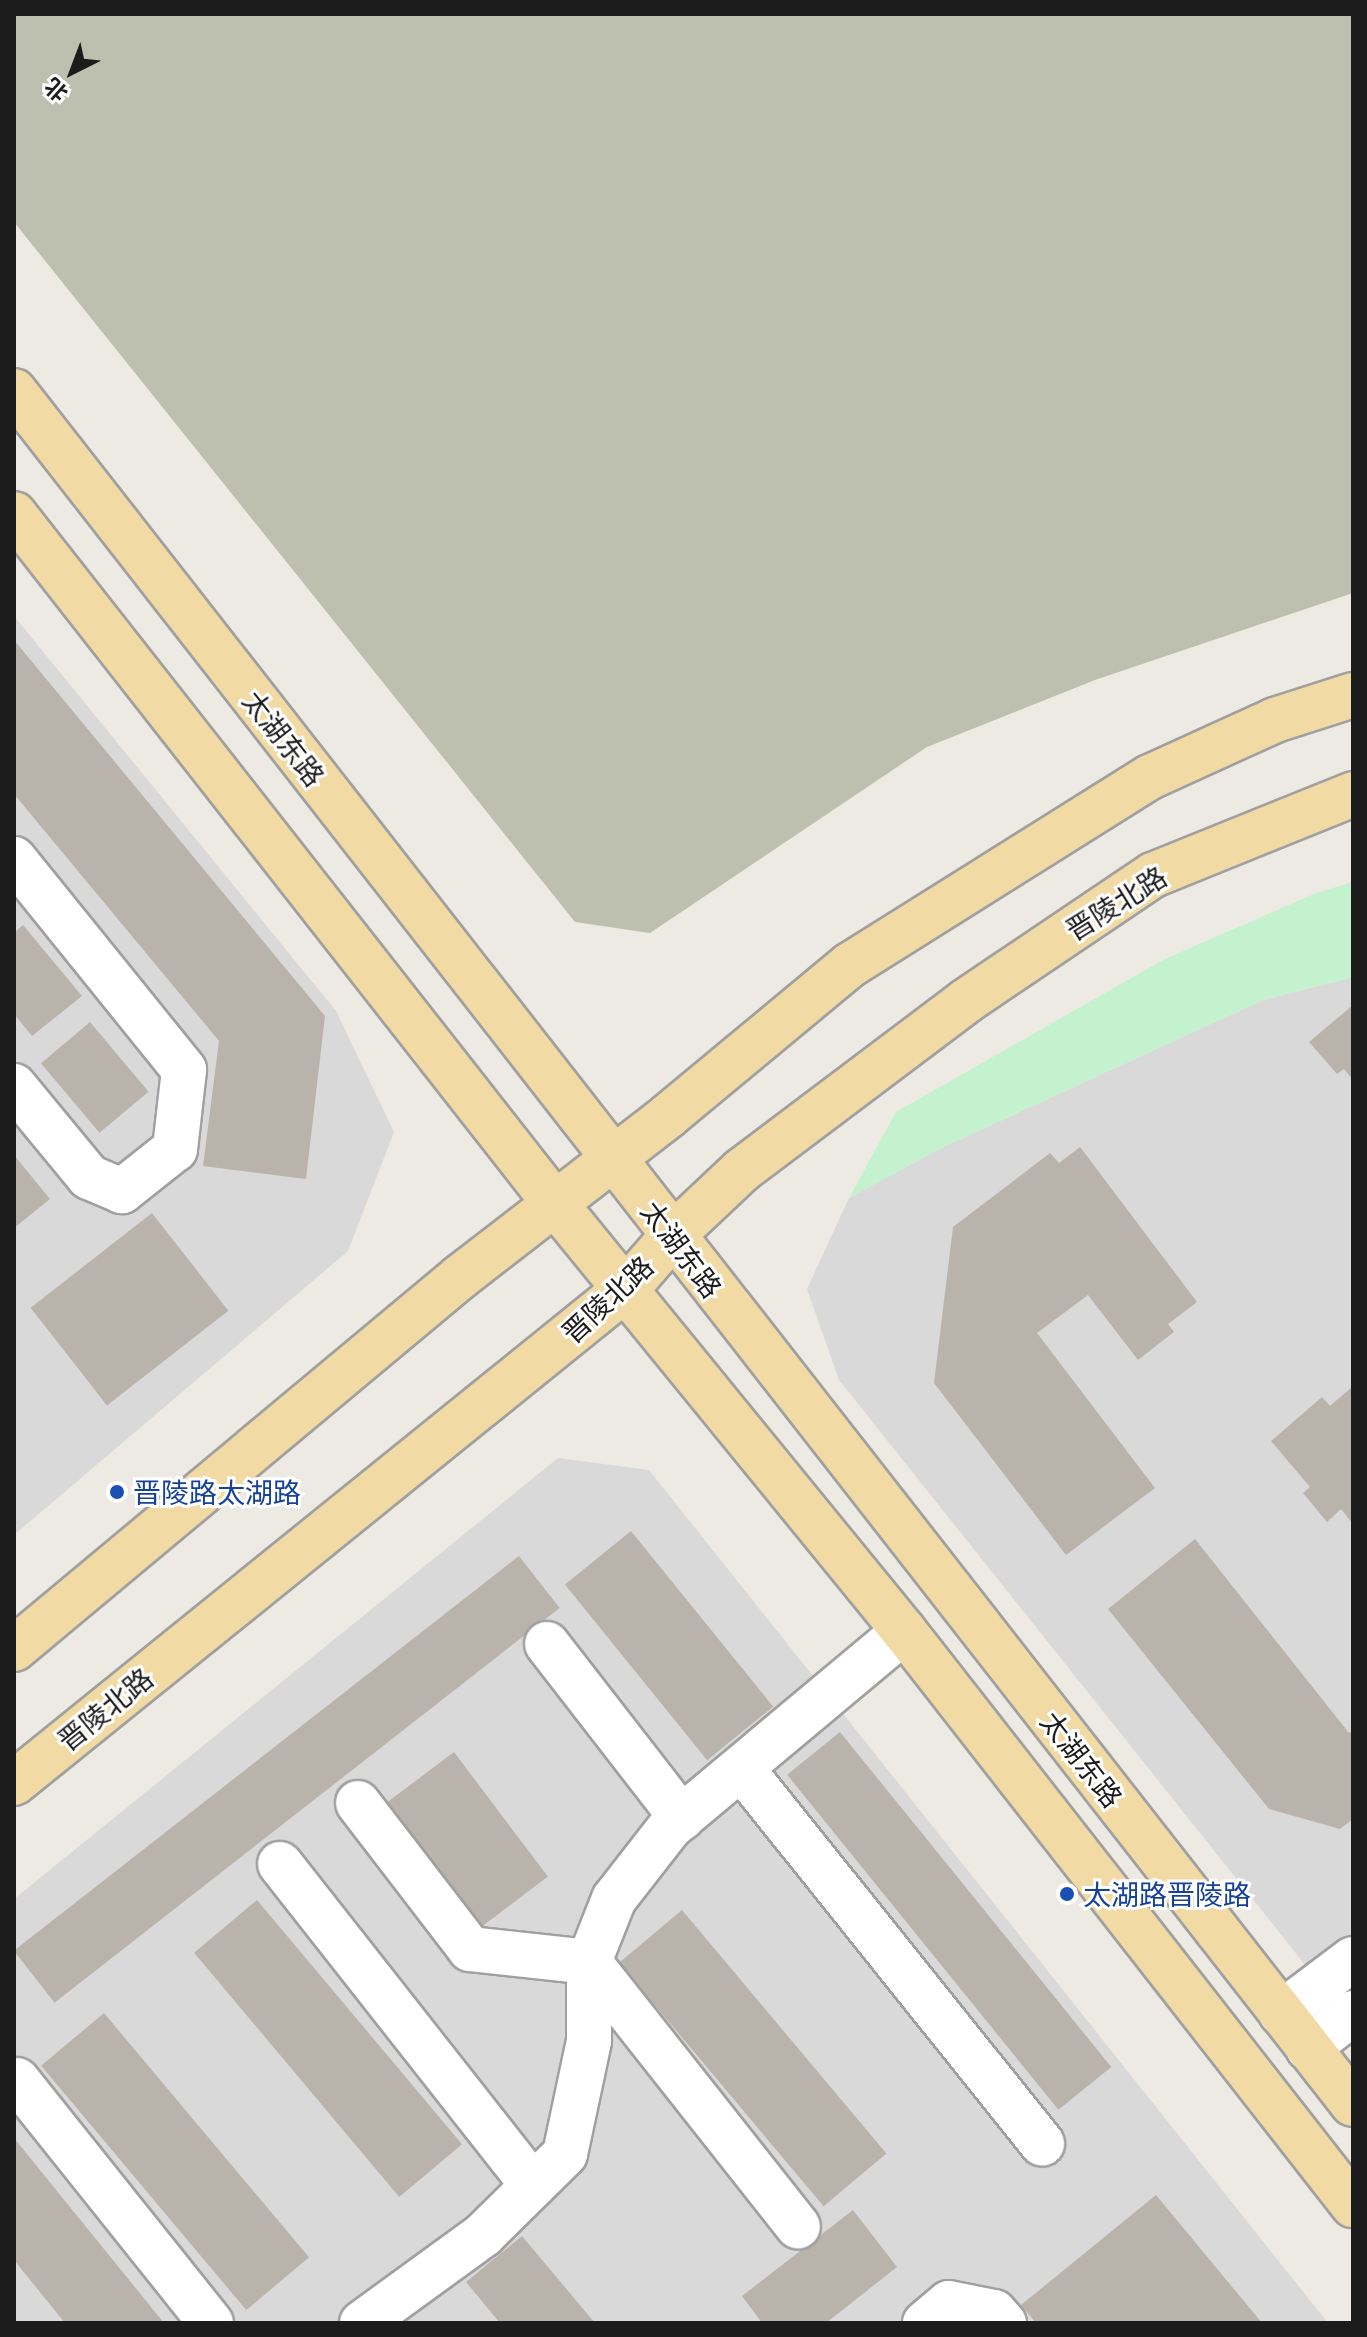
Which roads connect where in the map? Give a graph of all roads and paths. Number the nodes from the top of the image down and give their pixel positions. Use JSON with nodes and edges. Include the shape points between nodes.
{"nodes":[{"id":1,"x":14,"y":391,"type":"edge"},
{"id":2,"x":14,"y":514,"type":"edge"},
{"id":3,"x":1353,"y":695,"type":"edge"},
{"id":4,"x":1353,"y":794,"type":"edge"},
{"id":5,"x":14,"y":859,"type":"edge"},
{"id":6,"x":14,"y":1086,"type":"edge"},
{"id":7,"x":611,"y":1159,"type":"junction"},
{"id":8,"x":553,"y":1201,"type":"junction"},
{"id":9,"x":674,"y":1234,"type":"junction"},
{"id":10,"x":628,"y":1287,"type":"junction"},
{"id":11,"x":904,"y":1631,"type":"junction"},
{"id":12,"x":547,"y":1644,"type":"dead end"},
{"id":13,"x":14,"y":1649,"type":"edge"},
{"id":14,"x":742,"y":1769,"type":"junction"},
{"id":15,"x":14,"y":1783,"type":"edge"},
{"id":16,"x":358,"y":1803,"type":"dead end"},
{"id":17,"x":682,"y":1818,"type":"junction"},
{"id":18,"x":280,"y":1864,"type":"dead end"},
{"id":19,"x":1353,"y":1959,"type":"edge"},
{"id":20,"x":589,"y":1962,"type":"junction"},
{"id":21,"x":1281,"y":2013,"type":"junction"},
{"id":22,"x":1353,"y":2013,"type":"edge"},
{"id":23,"x":1308,"y":2048,"type":"junction"},
{"id":24,"x":17,"y":2080,"type":"dead end"},
{"id":25,"x":1353,"y":2104,"type":"edge"},
{"id":26,"x":1042,"y":2144,"type":"dead end"},
{"id":27,"x":533,"y":2185,"type":"junction"},
{"id":28,"x":1353,"y":2205,"type":"edge"},
{"id":29,"x":798,"y":2227,"type":"dead end"},
{"id":30,"x":211,"y":2323,"type":"edge"},
{"id":31,"x":362,"y":2323,"type":"edge"},
{"id":32,"x":925,"y":2323,"type":"edge"},
{"id":33,"x":1004,"y":2323,"type":"edge"}],
"edges":[{"from":1,"to":7,"type":"main road","name":"太湖东路"},
{"from":2,"to":8,"type":"main road"},
{"from":3,"to":7,"type":"main road","via":[[1275,720],[1150,777],[1047,837],[850,965]]},
{"from":4,"to":9,"type":"main road","name":"晋陵北路","via":[[1153,875],[966,1001],[742,1170]]},
{"from":5,"to":6,"type":"lane","via":[[184,1070],[175,1149],[122,1191],[89,1177]]},
{"from":7,"to":8,"type":"main road"},
{"from":7,"to":9,"type":"main road","name":"太湖东路"},
{"from":8,"to":10,"type":"main road"},
{"from":8,"to":13,"type":"main road"},
{"from":9,"to":10,"type":"main road","name":"晋陵北路"},
{"from":9,"to":21,"type":"main road","name":"太湖东路"},
{"from":10,"to":11,"type":"main road"},
{"from":10,"to":15,"type":"main road","name":"晋陵北路"},
{"from":11,"to":14,"type":"lane"},
{"from":11,"to":28,"type":"main road"},
{"from":12,"to":17,"type":"lane"},
{"from":14,"to":17,"type":"lane"},
{"from":14,"to":26,"type":"lane"},
{"from":16,"to":20,"type":"lane","via":[[470,1949]]},
{"from":17,"to":20,"type":"lane","via":[[614,1899]]},
{"from":18,"to":27,"type":"lane"},
{"from":19,"to":21,"type":"lane"},
{"from":20,"to":27,"type":"lane","via":[[589,2041],[565,2154]]},
{"from":20,"to":29,"type":"lane"},
{"from":21,"to":23,"type":"main road","name":"太湖东路"},
{"from":22,"to":23,"type":"lane"},
{"from":23,"to":25,"type":"main road","name":"太湖东路"},
{"from":24,"to":30,"type":"lane"},
{"from":27,"to":31,"type":"lane","via":[[483,2235]]},
{"from":32,"to":33,"type":"lane","via":[[949,2303],[994,2312]]}]}
